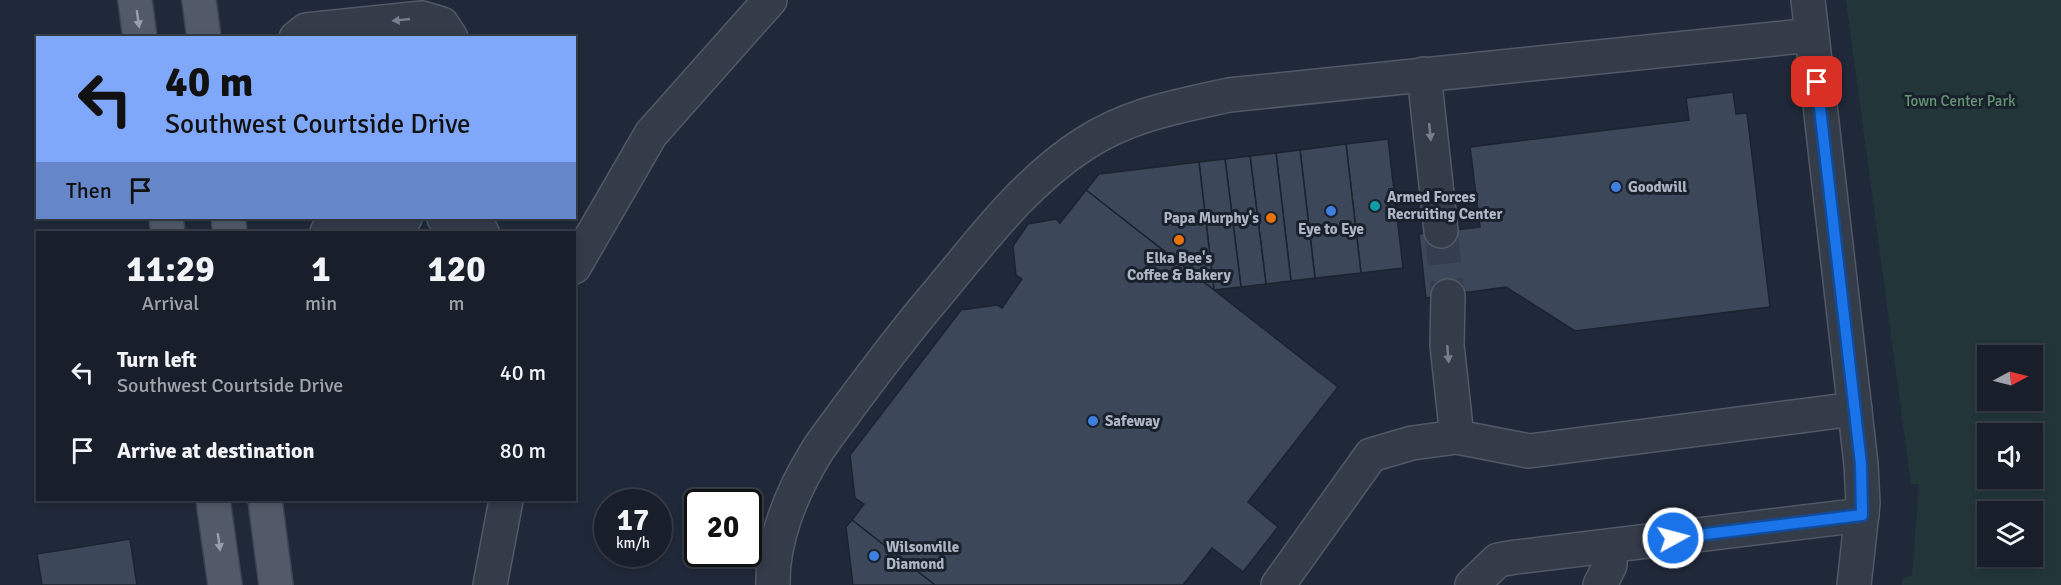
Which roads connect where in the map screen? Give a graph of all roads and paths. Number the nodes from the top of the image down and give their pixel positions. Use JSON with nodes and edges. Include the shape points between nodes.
{"nodes":[{"id":1,"x":135,"y":0,"type":"edge"},
{"id":2,"x":199,"y":0,"type":"edge"},
{"id":3,"x":770,"y":0,"type":"edge"},
{"id":4,"x":1808,"y":0,"type":"edge"},
{"id":5,"x":1812,"y":35,"type":"junction"},
{"id":6,"x":140,"y":36,"type":"edge"},
{"id":7,"x":204,"y":36,"type":"edge"},
{"id":8,"x":298,"y":36,"type":"edge"},
{"id":9,"x":451,"y":36,"type":"edge"},
{"id":10,"x":1424,"y":74,"type":"junction"},
{"id":11,"x":396,"y":219,"type":"edge"},
{"id":12,"x":447,"y":219,"type":"edge"},
{"id":13,"x":329,"y":231,"type":"edge"},
{"id":14,"x":479,"y":231,"type":"edge"},
{"id":15,"x":1441,"y":231,"type":"tunnel mouth"},
{"id":16,"x":576,"y":264,"type":"edge"},
{"id":17,"x":1448,"y":296,"type":"tunnel mouth"},
{"id":18,"x":1855,"y":409,"type":"junction"},
{"id":19,"x":1457,"y":438,"type":"junction"},
{"id":20,"x":213,"y":501,"type":"edge"},
{"id":21,"x":265,"y":501,"type":"edge"},
{"id":22,"x":506,"y":501,"type":"edge"},
{"id":23,"x":1862,"y":515,"type":"junction"},
{"id":24,"x":1610,"y":546,"type":"junction"},
{"id":25,"x":225,"y":585,"type":"edge"},
{"id":26,"x":276,"y":585,"type":"edge"},
{"id":27,"x":490,"y":585,"type":"edge"},
{"id":28,"x":773,"y":585,"type":"edge"},
{"id":29,"x":1278,"y":585,"type":"edge"},
{"id":30,"x":1472,"y":585,"type":"edge"},
{"id":31,"x":1600,"y":585,"type":"edge"},
{"id":32,"x":1854,"y":585,"type":"edge"}],
"edges":[{"from":1,"to":6,"type":"main road","one_way":true},
{"from":2,"to":7,"type":"main road"},
{"from":3,"to":16,"type":"street","via":[[651,134]]},
{"from":4,"to":5,"type":"street"},
{"from":5,"to":10,"type":"street"},
{"from":5,"to":18,"type":"street"},
{"from":9,"to":8,"type":"street","one_way":true,"via":[[442,24],[422,18],[306,30]]},
{"from":10,"to":15,"type":"street","one_way":true},
{"from":10,"to":28,"type":"street","via":[[1229,95],[1157,110],[1085,143],[1047,170],[893,346],[814,456],[786,513]]},
{"from":11,"to":13,"type":"street","via":[[343,225]]},
{"from":12,"to":14,"type":"street"},
{"from":17,"to":19,"type":"street","one_way":true,"via":[[1447,345]]},
{"from":18,"to":19,"type":"street","via":[[1528,451]]},
{"from":18,"to":23,"type":"street"},
{"from":19,"to":29,"type":"street","via":[[1412,443],[1371,455]]},
{"from":20,"to":25,"type":"main road","one_way":true},
{"from":21,"to":26,"type":"main road"},
{"from":22,"to":27,"type":"street"},
{"from":23,"to":24,"type":"street"},
{"from":23,"to":32,"type":"street"},
{"from":24,"to":30,"type":"street","via":[[1498,560]]},
{"from":24,"to":31,"type":"street","via":[[1610,565]]}]}
